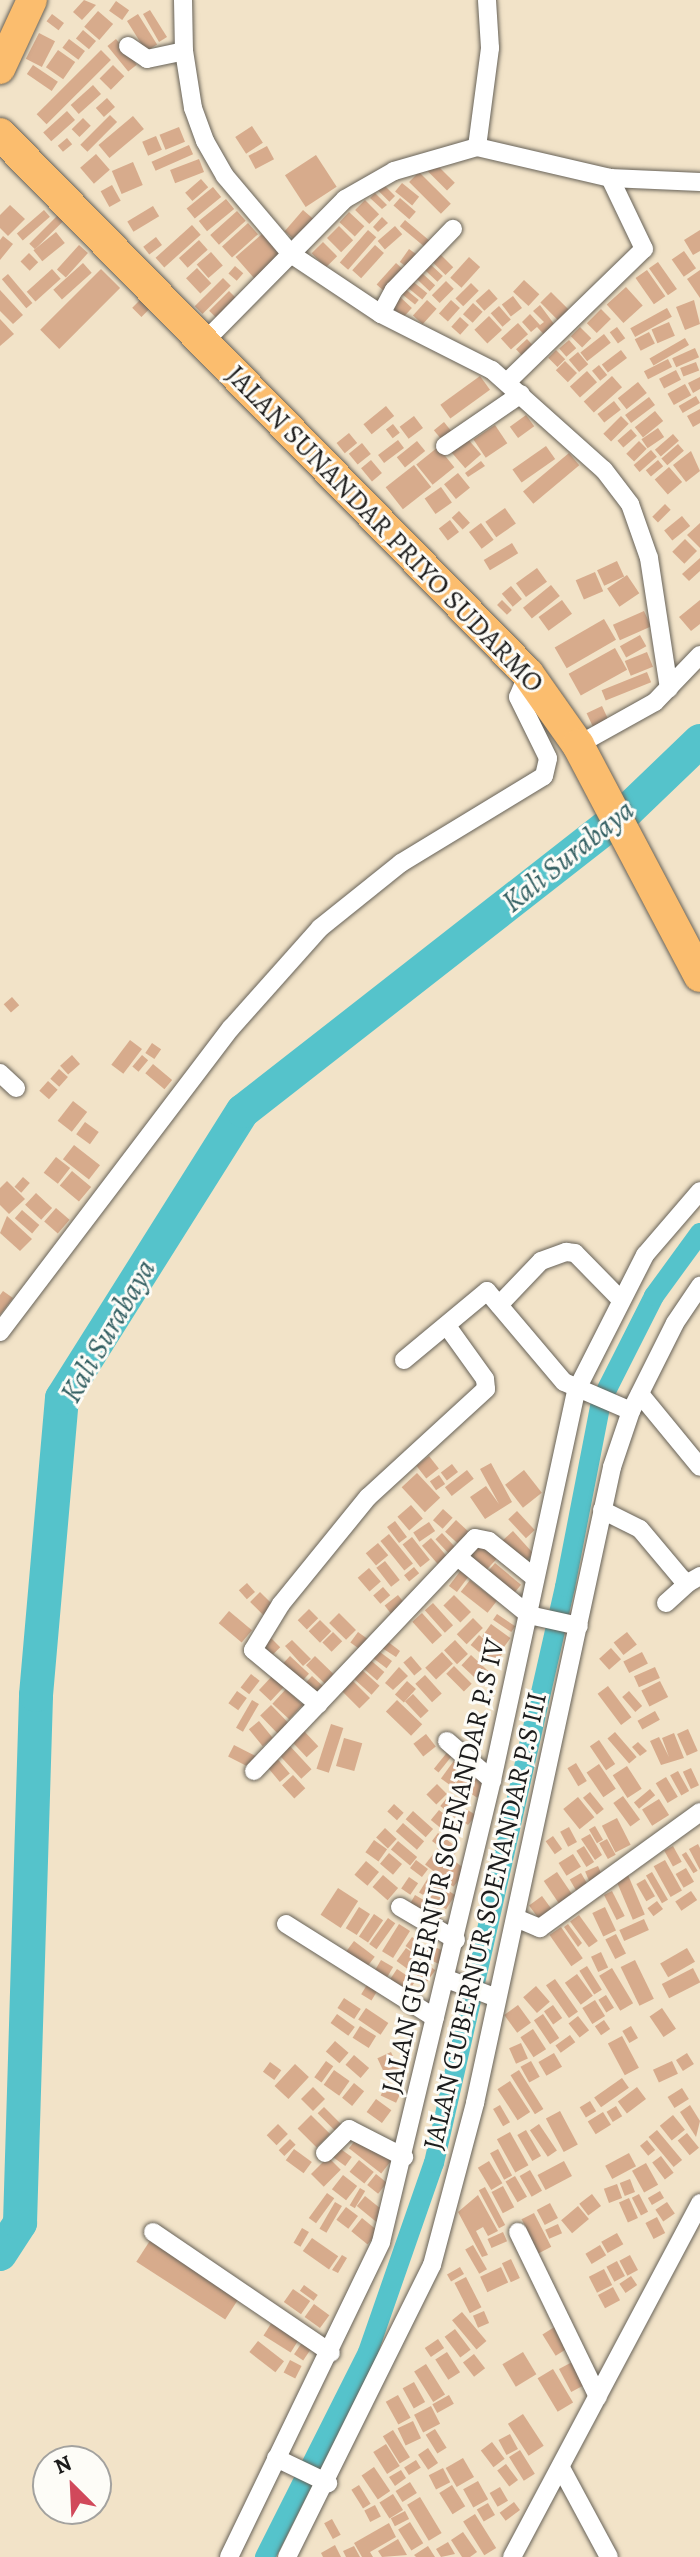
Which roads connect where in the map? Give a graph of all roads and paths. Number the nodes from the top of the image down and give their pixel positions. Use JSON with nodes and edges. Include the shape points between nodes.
{"nodes":[{"id":1,"x":32,"y":0,"type":"edge"},
{"id":2,"x":183,"y":0,"type":"edge"},
{"id":3,"x":487,"y":0,"type":"edge"},
{"id":4,"x":128,"y":46,"type":"dead end"},
{"id":5,"x":184,"y":51,"type":"junction"},
{"id":6,"x":0,"y":69,"type":"edge"},
{"id":7,"x":0,"y":134,"type":"edge"},
{"id":8,"x":477,"y":147,"type":"junction"},
{"id":9,"x":610,"y":178,"type":"junction"},
{"id":10,"x":700,"y":182,"type":"edge"},
{"id":11,"x":453,"y":229,"type":"dead end"},
{"id":12,"x":291,"y":254,"type":"junction"},
{"id":13,"x":381,"y":314,"type":"junction"},
{"id":14,"x":206,"y":340,"type":"junction"},
{"id":15,"x":514,"y":388,"type":"junction"},
{"id":16,"x":445,"y":446,"type":"dead end"},
{"id":17,"x":700,"y":655,"type":"edge"},
{"id":18,"x":528,"y":674,"type":"junction"},
{"id":19,"x":669,"y":688,"type":"junction"},
{"id":20,"x":580,"y":750,"type":"junction"},
{"id":21,"x":696,"y":969,"type":"edge"},
{"id":22,"x":0,"y":1073,"type":"edge"},
{"id":23,"x":16,"y":1088,"type":"dead end"},
{"id":24,"x":700,"y":1191,"type":"edge"},
{"id":25,"x":700,"y":1286,"type":"edge"},
{"id":26,"x":619,"y":1298,"type":"junction"},
{"id":27,"x":499,"y":1305,"type":"junction"},
{"id":28,"x":447,"y":1326,"type":"junction"},
{"id":29,"x":1,"y":1330,"type":"edge"},
{"id":30,"x":404,"y":1360,"type":"dead end"},
{"id":31,"x":580,"y":1392,"type":"junction"},
{"id":32,"x":629,"y":1403,"type":"junction"},
{"id":33,"x":700,"y":1467,"type":"edge"},
{"id":34,"x":602,"y":1510,"type":"junction"},
{"id":35,"x":459,"y":1558,"type":"junction"},
{"id":36,"x":535,"y":1578,"type":"junction"},
{"id":37,"x":694,"y":1580,"type":"edge"},
{"id":38,"x":666,"y":1603,"type":"dead end"},
{"id":39,"x":532,"y":1616,"type":"junction"},
{"id":40,"x":575,"y":1625,"type":"junction"},
{"id":41,"x":318,"y":1704,"type":"junction"},
{"id":42,"x":447,"y":1741,"type":"dead end"},
{"id":43,"x":254,"y":1771,"type":"dead end"},
{"id":44,"x":492,"y":1780,"type":"junction"},
{"id":45,"x":700,"y":1812,"type":"edge"},
{"id":46,"x":400,"y":1907,"type":"dead end"},
{"id":47,"x":516,"y":1918,"type":"junction"},
{"id":48,"x":286,"y":1924,"type":"dead end"},
{"id":49,"x":456,"y":1940,"type":"junction"},
{"id":50,"x":451,"y":1980,"type":"junction"},
{"id":51,"x":492,"y":1996,"type":"junction"},
{"id":52,"x":435,"y":2018,"type":"junction"},
{"id":53,"x":325,"y":2153,"type":"dead end"},
{"id":54,"x":404,"y":2157,"type":"junction"},
{"id":55,"x":700,"y":2203,"type":"edge"},
{"id":56,"x":153,"y":2232,"type":"dead end"},
{"id":57,"x":518,"y":2232,"type":"dead end"},
{"id":58,"x":331,"y":2353,"type":"junction"},
{"id":59,"x":598,"y":2397,"type":"junction"},
{"id":60,"x":280,"y":2460,"type":"junction"},
{"id":61,"x":561,"y":2468,"type":"junction"},
{"id":62,"x":323,"y":2480,"type":"junction"},
{"id":63,"x":229,"y":2557,"type":"edge"},
{"id":64,"x":287,"y":2557,"type":"edge"},
{"id":65,"x":512,"y":2557,"type":"edge"},
{"id":66,"x":609,"y":2557,"type":"edge"}],
"edges":[{"from":1,"to":6,"type":"main road"},
{"from":2,"to":5,"type":"street"},
{"from":3,"to":8,"type":"street","via":[[490,48]]},
{"from":4,"to":5,"type":"street","via":[[147,59]]},
{"from":5,"to":12,"type":"street","via":[[205,141],[225,176]]},
{"from":7,"to":14,"type":"highway","name":"JALAN SUNANDAR PRIYO SUDARMO"},
{"from":8,"to":9,"type":"street"},
{"from":8,"to":12,"type":"street","via":[[433,156],[368,184]]},
{"from":9,"to":10,"type":"street"},
{"from":9,"to":15,"type":"street","via":[[644,249]]},
{"from":11,"to":13,"type":"street","via":[[394,290]]},
{"from":12,"to":13,"type":"street"},
{"from":12,"to":14,"type":"street"},
{"from":13,"to":15,"type":"street","via":[[471,357]]},
{"from":14,"to":18,"type":"highway","name":"JALAN SUNANDAR PRIYO SUDARMO"},
{"from":15,"to":16,"type":"street"},
{"from":15,"to":19,"type":"street","via":[[604,470],[630,504],[649,558]]},
{"from":17,"to":19,"type":"street"},
{"from":18,"to":20,"type":"highway","name":"JALAN SUNANDAR PRIYO SUDARMO"},
{"from":18,"to":29,"type":"street","via":[[518,697],[548,758],[544,776],[401,863],[320,928],[231,1028]]},
{"from":19,"to":20,"type":"street"},
{"from":20,"to":21,"type":"highway","name":"JALAN SUNANDAR PRIYO SUDARMO"},
{"from":22,"to":23,"type":"street"},
{"from":24,"to":26,"type":"street","name":"JALAN GUBERNUR SOENANDAR P.S IV","via":[[645,1255]]},
{"from":25,"to":32,"type":"street","name":"JALAN GUBERNUR SOENANDAR P.S III"},
{"from":26,"to":27,"type":"street","via":[[575,1253],[566,1252],[541,1261]]},
{"from":26,"to":31,"type":"street","name":"JALAN GUBERNUR SOENANDAR P.S IV"},
{"from":27,"to":28,"type":"street","via":[[491,1293],[481,1292]]},
{"from":27,"to":31,"type":"street","via":[[518,1334]]},
{"from":28,"to":30,"type":"street"},
{"from":28,"to":41,"type":"street","via":[[485,1379],[486,1389],[368,1497],[254,1641],[253,1650]]},
{"from":31,"to":32,"type":"street"},
{"from":31,"to":36,"type":"street","name":"JALAN GUBERNUR SOENANDAR P.S IV"},
{"from":32,"to":33,"type":"street"},
{"from":32,"to":34,"type":"street","name":"JALAN GUBERNUR SOENANDAR P.S III"},
{"from":34,"to":37,"type":"street","via":[[640,1529]]},
{"from":34,"to":40,"type":"street","name":"JALAN GUBERNUR SOENANDAR P.S III"},
{"from":35,"to":36,"type":"street","via":[[479,1537]]},
{"from":35,"to":39,"type":"street"},
{"from":35,"to":41,"type":"street","via":[[393,1630],[368,1646]]},
{"from":36,"to":39,"type":"street","name":"JALAN GUBERNUR SOENANDAR P.S IV"},
{"from":37,"to":38,"type":"street"},
{"from":39,"to":40,"type":"street"},
{"from":39,"to":44,"type":"street","name":"JALAN GUBERNUR SOENANDAR P.S IV"},
{"from":40,"to":47,"type":"street","name":"JALAN GUBERNUR SOENANDAR P.S III"},
{"from":41,"to":43,"type":"street"},
{"from":42,"to":44,"type":"street"},
{"from":44,"to":49,"type":"street","name":"JALAN GUBERNUR SOENANDAR P.S IV"},
{"from":45,"to":47,"type":"street","via":[[540,1928]]},
{"from":46,"to":49,"type":"street"},
{"from":47,"to":51,"type":"street","name":"JALAN GUBERNUR SOENANDAR P.S III"},
{"from":48,"to":52,"type":"street"},
{"from":49,"to":50,"type":"street","name":"JALAN GUBERNUR SOENANDAR P.S IV"},
{"from":50,"to":51,"type":"street"},
{"from":50,"to":52,"type":"street","name":"JALAN GUBERNUR SOENANDAR P.S IV"},
{"from":51,"to":62,"type":"street","name":"JALAN GUBERNUR SOENANDAR P.S III","via":[[432,2265]]},
{"from":52,"to":54,"type":"street","name":"JALAN GUBERNUR SOENANDAR P.S IV"},
{"from":53,"to":54,"type":"street","via":[[349,2129]]},
{"from":54,"to":58,"type":"street","name":"JALAN GUBERNUR SOENANDAR P.S IV","via":[[381,2242]]},
{"from":55,"to":59,"type":"street"},
{"from":56,"to":58,"type":"street"},
{"from":57,"to":59,"type":"street"},
{"from":58,"to":60,"type":"street","name":"JALAN GUBERNUR SOENANDAR P.S IV"},
{"from":59,"to":61,"type":"street"},
{"from":60,"to":62,"type":"street"},
{"from":60,"to":63,"type":"street","name":"JALAN GUBERNUR SOENANDAR P.S IV"},
{"from":61,"to":65,"type":"street"},
{"from":61,"to":66,"type":"street"},
{"from":62,"to":64,"type":"street","name":"JALAN GUBERNUR SOENANDAR P.S III"}]}
